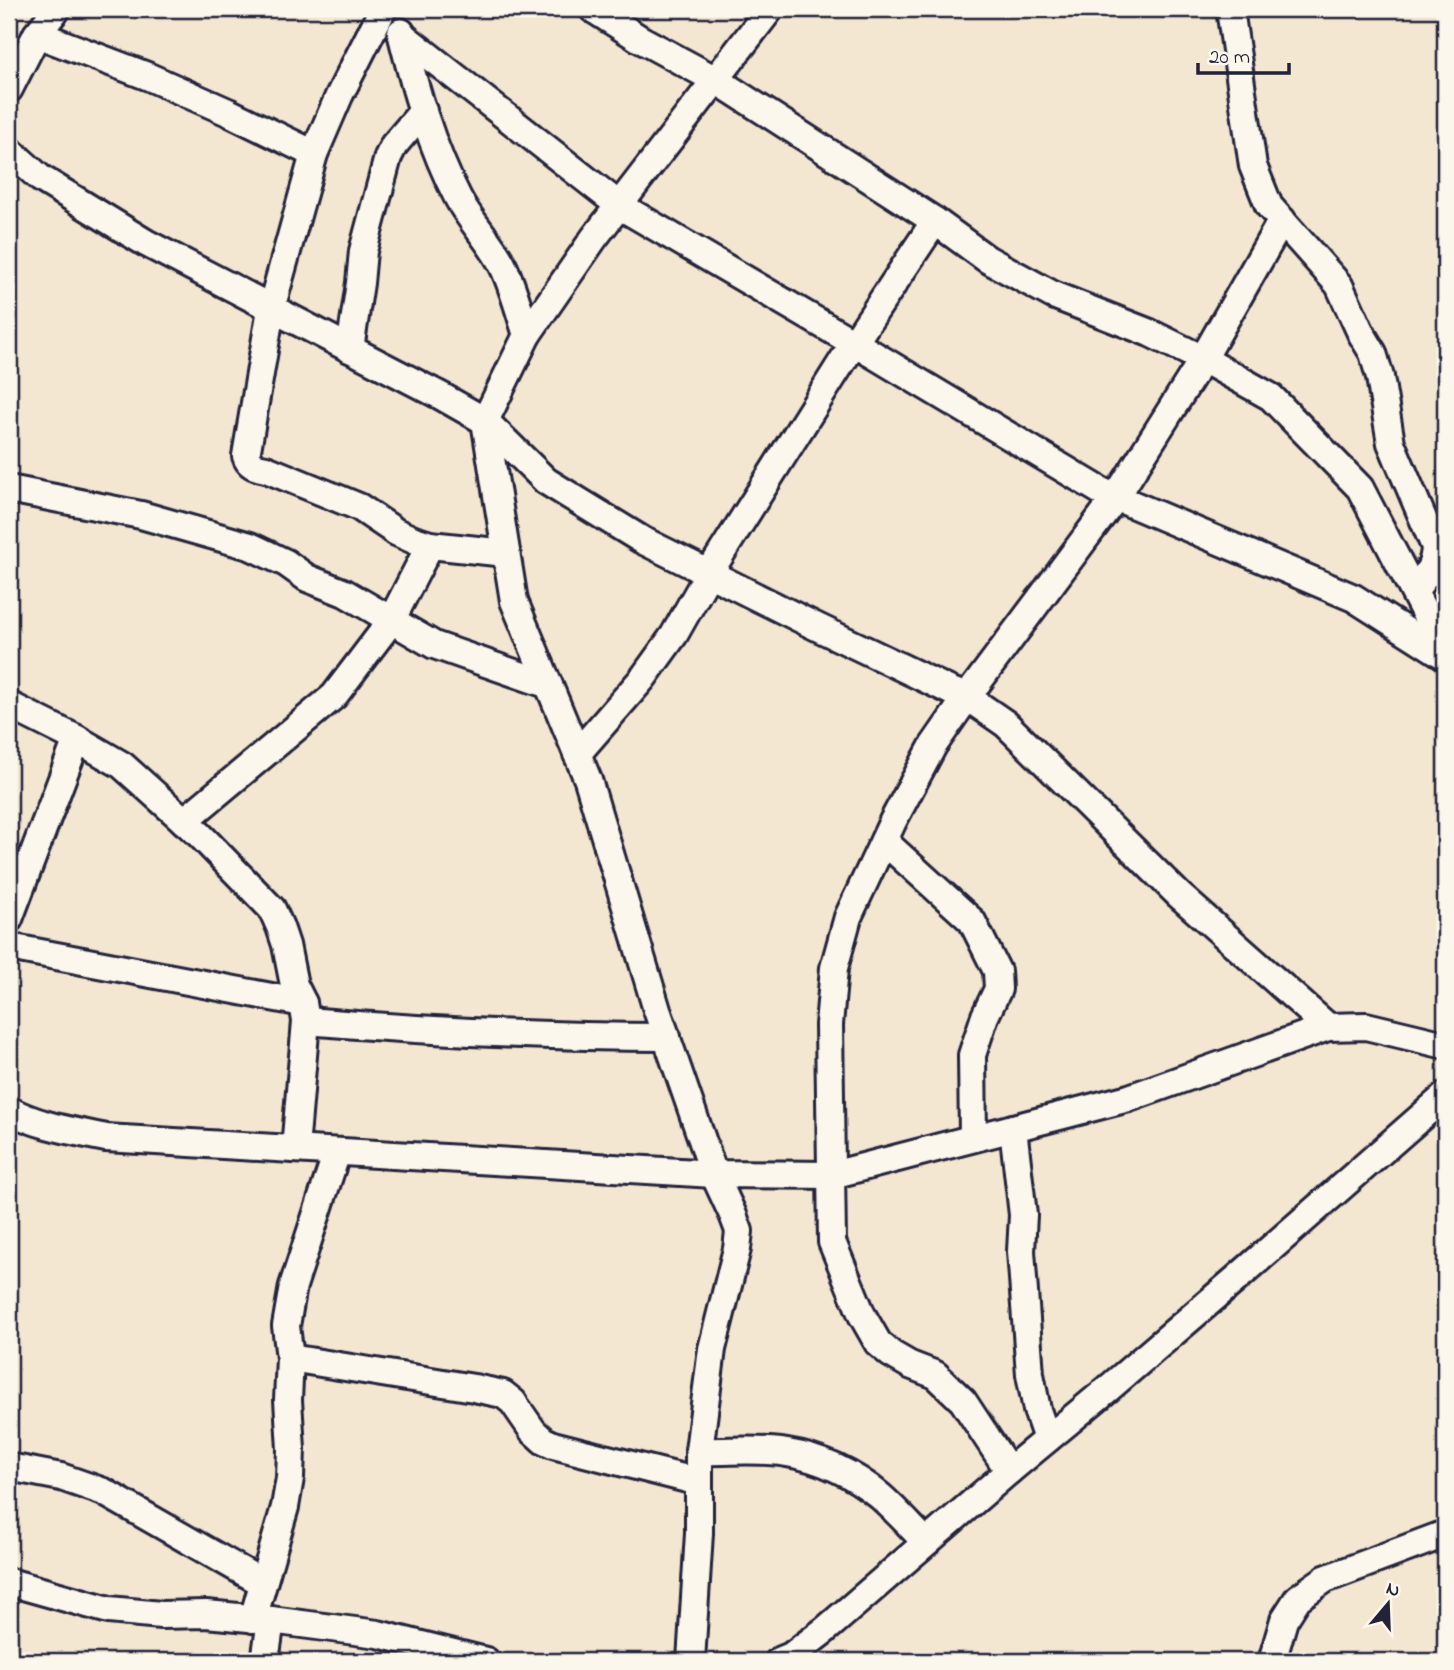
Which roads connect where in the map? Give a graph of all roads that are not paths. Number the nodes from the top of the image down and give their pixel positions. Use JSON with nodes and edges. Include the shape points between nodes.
{"nodes":[{"id":1,"x":57,"y":9,"type":"edge"},
{"id":2,"x":383,"y":9,"type":"edge"},
{"id":3,"x":397,"y":9,"type":"edge"},
{"id":4,"x":593,"y":9,"type":"edge"},
{"id":5,"x":770,"y":9,"type":"edge"},
{"id":6,"x":1230,"y":9,"type":"edge"},
{"id":7,"x":37,"y":34,"type":"junction"},
{"id":8,"x":402,"y":35,"type":"junction"},
{"id":9,"x":716,"y":80,"type":"junction"},
{"id":10,"x":9,"y":89,"type":"edge"},
{"id":11,"x":423,"y":111,"type":"junction"},
{"id":12,"x":9,"y":150,"type":"edge"},
{"id":13,"x":313,"y":154,"type":"junction"},
{"id":14,"x":620,"y":206,"type":"junction"},
{"id":15,"x":935,"y":220,"type":"junction"},
{"id":16,"x":1282,"y":220,"type":"junction"},
{"id":17,"x":271,"y":309,"type":"junction"},
{"id":18,"x":527,"y":335,"type":"junction"},
{"id":19,"x":854,"y":343,"type":"junction"},
{"id":20,"x":350,"y":349,"type":"junction"},
{"id":21,"x":1203,"y":359,"type":"junction"},
{"id":22,"x":485,"y":421,"type":"junction"},
{"id":23,"x":9,"y":489,"type":"edge"},
{"id":24,"x":1116,"y":497,"type":"junction"},
{"id":25,"x":430,"y":545,"type":"junction"},
{"id":26,"x":506,"y":553,"type":"junction"},
{"id":27,"x":709,"y":573,"type":"junction"},
{"id":28,"x":1414,"y":591,"type":"junction"},
{"id":29,"x":391,"y":621,"type":"junction"},
{"id":30,"x":1445,"y":654,"type":"edge"},
{"id":31,"x":549,"y":685,"type":"junction"},
{"id":32,"x":967,"y":697,"type":"junction"},
{"id":33,"x":9,"y":705,"type":"edge"},
{"id":34,"x":77,"y":739,"type":"junction"},
{"id":35,"x":577,"y":754,"type":"junction"},
{"id":36,"x":184,"y":821,"type":"junction"},
{"id":37,"x":884,"y":841,"type":"junction"},
{"id":38,"x":9,"y":919,"type":"edge"},
{"id":39,"x":9,"y":947,"type":"edge"},
{"id":40,"x":304,"y":1012,"type":"junction"},
{"id":41,"x":1328,"y":1027,"type":"junction"},
{"id":42,"x":667,"y":1037,"type":"junction"},
{"id":43,"x":1445,"y":1045,"type":"edge"},
{"id":44,"x":1445,"y":1096,"type":"edge"},
{"id":45,"x":9,"y":1110,"type":"edge"},
{"id":46,"x":1013,"y":1128,"type":"junction"},
{"id":47,"x":973,"y":1138,"type":"junction"},
{"id":48,"x":295,"y":1149,"type":"junction"},
{"id":49,"x":337,"y":1152,"type":"junction"},
{"id":50,"x":714,"y":1174,"type":"junction"},
{"id":51,"x":832,"y":1175,"type":"junction"},
{"id":52,"x":290,"y":1358,"type":"junction"},
{"id":53,"x":1047,"y":1439,"type":"junction"},
{"id":54,"x":699,"y":1451,"type":"junction"},
{"id":55,"x":9,"y":1467,"type":"edge"},
{"id":56,"x":1009,"y":1471,"type":"junction"},
{"id":57,"x":699,"y":1482,"type":"junction"},
{"id":58,"x":1445,"y":1534,"type":"edge"},
{"id":59,"x":926,"y":1542,"type":"junction"},
{"id":60,"x":9,"y":1582,"type":"edge"},
{"id":61,"x":263,"y":1583,"type":"junction"},
{"id":62,"x":262,"y":1619,"type":"junction"},
{"id":63,"x":1276,"y":1658,"type":"edge"},
{"id":64,"x":265,"y":1661,"type":"edge"},
{"id":65,"x":486,"y":1661,"type":"edge"},
{"id":66,"x":691,"y":1661,"type":"edge"},
{"id":67,"x":779,"y":1661,"type":"edge"}],
"edges":[{"from":1,"to":7,"type":"street"},
{"from":2,"to":13,"type":"street"},
{"from":3,"to":8,"type":"street"},
{"from":4,"to":9,"type":"street"},
{"from":5,"to":9,"type":"street"},
{"from":6,"to":16,"type":"street","via":[[1253,166],[1269,206]]},
{"from":7,"to":10,"type":"street"},
{"from":7,"to":13,"type":"street","via":[[147,76]]},
{"from":8,"to":11,"type":"street"},
{"from":8,"to":14,"type":"street"},
{"from":9,"to":14,"type":"street"},
{"from":9,"to":15,"type":"street"},
{"from":11,"to":18,"type":"street","via":[[460,201],[504,267]]},
{"from":11,"to":20,"type":"street","via":[[388,157],[363,251]]},
{"from":12,"to":17,"type":"street","via":[[40,178],[146,243]]},
{"from":13,"to":17,"type":"street"},
{"from":14,"to":18,"type":"street"},
{"from":14,"to":19,"type":"street"},
{"from":15,"to":19,"type":"street"},
{"from":15,"to":21,"type":"street","via":[[988,259],[1053,295]]},
{"from":16,"to":21,"type":"street"},
{"from":16,"to":28,"type":"street","via":[[1339,285],[1373,353],[1391,443],[1434,547],[1429,570]]},
{"from":17,"to":20,"type":"street"},
{"from":17,"to":25,"type":"street","via":[[248,462],[359,507],[396,532]]},
{"from":18,"to":22,"type":"street"},
{"from":19,"to":24,"type":"street"},
{"from":19,"to":27,"type":"street"},
{"from":20,"to":22,"type":"street"},
{"from":21,"to":24,"type":"street"},
{"from":21,"to":28,"type":"street","via":[[1270,397],[1360,488]]},
{"from":22,"to":26,"type":"street"},
{"from":22,"to":27,"type":"street","via":[[546,481],[642,540]]},
{"from":23,"to":29,"type":"street","via":[[141,515],[250,546]]},
{"from":24,"to":30,"type":"street","via":[[1354,598]]},
{"from":24,"to":32,"type":"street"},
{"from":25,"to":26,"type":"street"},
{"from":25,"to":29,"type":"street"},
{"from":26,"to":31,"type":"street","via":[[514,601]]},
{"from":27,"to":32,"type":"street"},
{"from":27,"to":35,"type":"street","via":[[643,678]]},
{"from":28,"to":30,"type":"street"},
{"from":29,"to":31,"type":"street","via":[[434,645]]},
{"from":29,"to":36,"type":"street","via":[[334,696]]},
{"from":31,"to":35,"type":"street"},
{"from":32,"to":37,"type":"street","via":[[933,746]]},
{"from":32,"to":41,"type":"street","via":[[1006,724],[1179,895]]},
{"from":33,"to":34,"type":"street"},
{"from":34,"to":36,"type":"street","via":[[122,765]]},
{"from":34,"to":38,"type":"street"},
{"from":35,"to":42,"type":"street"},
{"from":36,"to":40,"type":"street","via":[[272,909]]},
{"from":37,"to":47,"type":"street","via":[[972,921],[998,971],[998,989],[972,1055]]},
{"from":37,"to":51,"type":"street","via":[[848,917],[834,968],[829,1025]]},
{"from":39,"to":40,"type":"street"},
{"from":40,"to":42,"type":"street","via":[[458,1032]]},
{"from":40,"to":48,"type":"street"},
{"from":41,"to":43,"type":"street","via":[[1366,1026]]},
{"from":41,"to":46,"type":"street","via":[[1129,1098]]},
{"from":42,"to":50,"type":"street"},
{"from":44,"to":53,"type":"street"},
{"from":45,"to":48,"type":"street","via":[[106,1138]]},
{"from":46,"to":47,"type":"street"},
{"from":46,"to":53,"type":"street","via":[[1023,1215],[1021,1251],[1030,1374]]},
{"from":47,"to":51,"type":"street"},
{"from":48,"to":49,"type":"street"},
{"from":49,"to":50,"type":"street"},
{"from":49,"to":52,"type":"street","via":[[293,1286],[286,1326]]},
{"from":50,"to":51,"type":"street"},
{"from":50,"to":54,"type":"street","via":[[738,1231],[712,1349]]},
{"from":51,"to":56,"type":"street","via":[[832,1242],[878,1343],[910,1365],[936,1375],[963,1401]]},
{"from":52,"to":57,"type":"street","via":[[503,1394],[533,1431],[552,1445]]},
{"from":52,"to":61,"type":"street","via":[[290,1478]]},
{"from":53,"to":56,"type":"street"},
{"from":54,"to":57,"type":"street"},
{"from":54,"to":59,"type":"street","via":[[756,1450],[819,1461],[879,1495]]},
{"from":55,"to":61,"type":"street","via":[[61,1477],[104,1492]]},
{"from":56,"to":59,"type":"street"},
{"from":57,"to":66,"type":"street"},
{"from":58,"to":63,"type":"street","via":[[1325,1579],[1298,1598],[1284,1620]]},
{"from":59,"to":67,"type":"street","via":[[825,1630]]},
{"from":60,"to":62,"type":"street","via":[[109,1610]]},
{"from":61,"to":62,"type":"street"},
{"from":62,"to":64,"type":"street"},
{"from":62,"to":65,"type":"street","via":[[378,1633]]}]}
